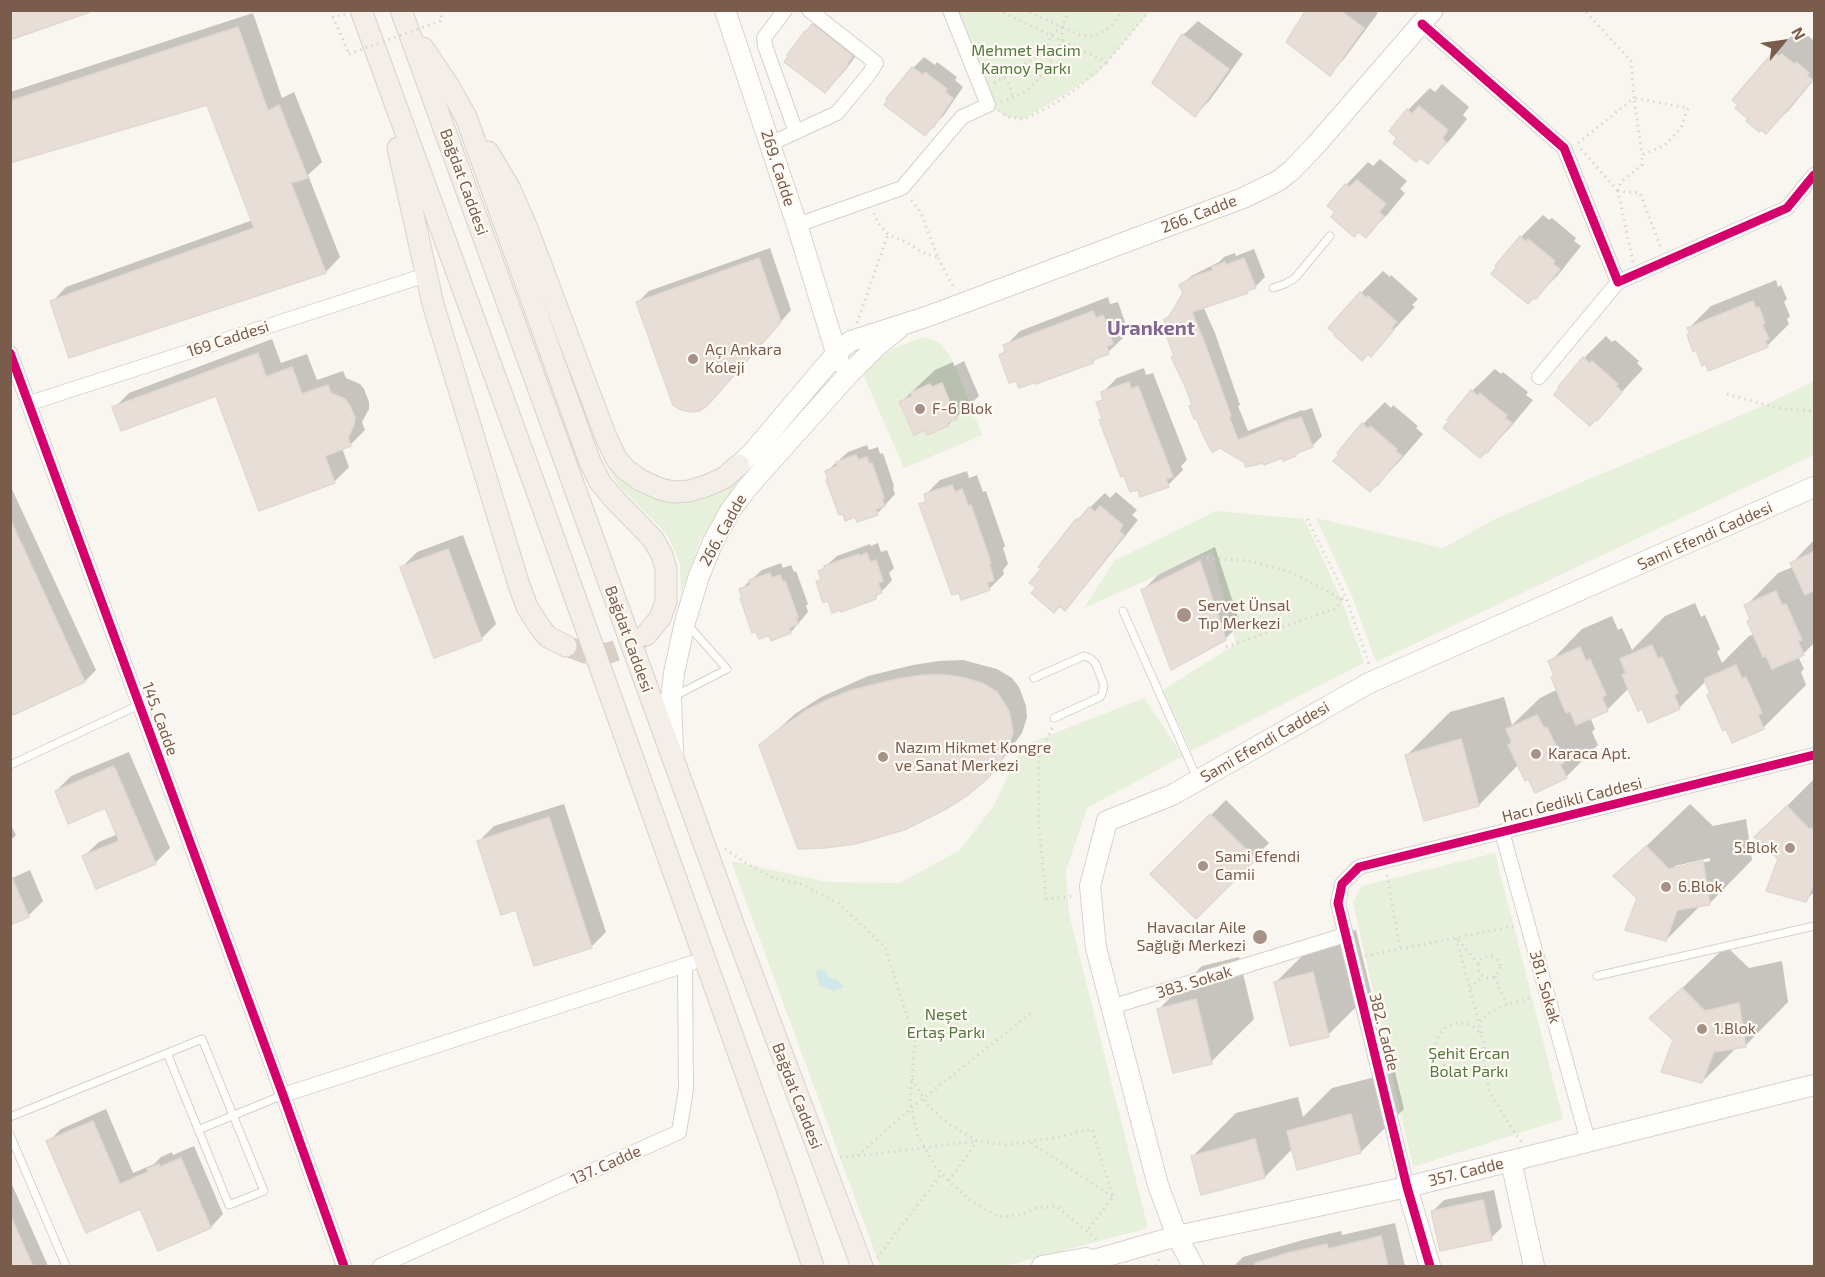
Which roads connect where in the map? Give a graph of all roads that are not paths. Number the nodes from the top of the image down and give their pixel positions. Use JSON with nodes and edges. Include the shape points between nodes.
{"nodes":[{"id":1,"x":361,"y":10,"type":"edge"},
{"id":2,"x":725,"y":10,"type":"edge"},
{"id":3,"x":785,"y":10,"type":"edge"},
{"id":4,"x":809,"y":10,"type":"edge"},
{"id":5,"x":950,"y":10,"type":"edge"},
{"id":6,"x":1427,"y":17,"type":"edge"},
{"id":7,"x":405,"y":20,"type":"edge"},
{"id":8,"x":378,"y":60,"type":"junction"},
{"id":9,"x":466,"y":117,"type":"junction"},
{"id":10,"x":796,"y":132,"type":"junction"},
{"id":11,"x":770,"y":144,"type":"junction"},
{"id":12,"x":1815,"y":175,"type":"edge"},
{"id":13,"x":796,"y":225,"type":"junction"},
{"id":14,"x":1330,"y":236,"type":"dead end"},
{"id":15,"x":426,"y":274,"type":"junction"},
{"id":16,"x":1618,"y":282,"type":"junction"},
{"id":17,"x":1273,"y":288,"type":"dead end"},
{"id":18,"x":903,"y":325,"type":"junction"},
{"id":19,"x":843,"y":347,"type":"junction"},
{"id":20,"x":10,"y":353,"type":"edge"},
{"id":21,"x":859,"y":364,"type":"junction"},
{"id":22,"x":1539,"y":377,"type":"dead end"},
{"id":23,"x":30,"y":403,"type":"junction"},
{"id":24,"x":739,"y":465,"type":"joint"},
{"id":25,"x":1815,"y":487,"type":"edge"},
{"id":26,"x":1123,"y":611,"type":"dead end"},
{"id":27,"x":685,"y":622,"type":"junction"},
{"id":28,"x":646,"y":635,"type":"tunnel mouth"},
{"id":29,"x":566,"y":646,"type":"tunnel mouth"},
{"id":30,"x":1034,"y":678,"type":"dead end"},
{"id":31,"x":671,"y":699,"type":"junction"},
{"id":32,"x":139,"y":705,"type":"junction"},
{"id":33,"x":1054,"y":718,"type":"dead end"},
{"id":34,"x":1815,"y":755,"type":"edge"},
{"id":35,"x":673,"y":760,"type":"junction"},
{"id":36,"x":10,"y":765,"type":"edge"},
{"id":37,"x":1198,"y":780,"type":"junction"},
{"id":38,"x":1502,"y":832,"type":"junction"},
{"id":39,"x":1342,"y":884,"type":"joint"},
{"id":40,"x":1815,"y":926,"type":"edge"},
{"id":41,"x":1345,"y":935,"type":"junction"},
{"id":42,"x":695,"y":962,"type":"junction"},
{"id":43,"x":1597,"y":976,"type":"dead end"},
{"id":44,"x":1111,"y":1007,"type":"junction"},
{"id":45,"x":167,"y":1053,"type":"junction"},
{"id":46,"x":1815,"y":1085,"type":"edge"},
{"id":47,"x":283,"y":1095,"type":"junction"},
{"id":48,"x":233,"y":1115,"type":"junction"},
{"id":49,"x":10,"y":1117,"type":"edge"},
{"id":50,"x":198,"y":1130,"type":"junction"},
{"id":51,"x":10,"y":1135,"type":"edge"},
{"id":52,"x":1588,"y":1142,"type":"junction"},
{"id":53,"x":1511,"y":1161,"type":"junction"},
{"id":54,"x":1407,"y":1187,"type":"junction"},
{"id":55,"x":1177,"y":1236,"type":"junction"},
{"id":56,"x":1116,"y":1253,"type":"junction"},
{"id":57,"x":868,"y":1264,"type":"edge"},
{"id":58,"x":1190,"y":1265,"type":"edge"},
{"id":59,"x":66,"y":1266,"type":"edge"},
{"id":60,"x":344,"y":1266,"type":"edge"},
{"id":61,"x":380,"y":1266,"type":"edge"},
{"id":62,"x":813,"y":1266,"type":"edge"},
{"id":63,"x":1042,"y":1266,"type":"edge"},
{"id":64,"x":1073,"y":1266,"type":"edge"},
{"id":65,"x":1430,"y":1266,"type":"edge"},
{"id":66,"x":1534,"y":1266,"type":"edge"}],
"edges":[{"from":1,"to":8,"type":"main road"},
{"from":2,"to":11,"type":"main road","name":"269. Cadde"},
{"from":3,"to":10,"type":"street","via":[[764,38]]},
{"from":4,"to":10,"type":"street","via":[[876,63],[837,113]]},
{"from":5,"to":13,"type":"street","via":[[990,105],[962,117],[902,188]]},
{"from":6,"to":16,"type":"street","via":[[1564,148]]},
{"from":6,"to":18,"type":"main road","name":"266. Cadde","via":[[1315,146],[1278,182]]},
{"from":7,"to":9,"type":"main road"},
{"from":7,"to":35,"type":"main road","name":"Bağdat Caddesi"},
{"from":8,"to":15,"type":"main road"},
{"from":8,"to":42,"type":"main road","via":[[538,494]]},
{"from":9,"to":24,"type":"main road","via":[[510,189],[616,458],[640,480],[673,492],[706,486]]},
{"from":9,"to":28,"type":"main road","via":[[590,462],[600,482],[653,539],[662,555],[666,602],[660,618]]},
{"from":10,"to":11,"type":"street"},
{"from":11,"to":13,"type":"main road","name":"269. Cadde"},
{"from":12,"to":16,"type":"street","via":[[1787,208]]},
{"from":13,"to":19,"type":"main road","name":"269. Cadde","via":[[828,326]]},
{"from":14,"to":17,"type":"lane","via":[[1295,278]]},
{"from":15,"to":23,"type":"street","name":"169 Caddesi"},
{"from":15,"to":29,"type":"main road","via":[[524,598],[548,637]]},
{"from":16,"to":22,"type":"street"},
{"from":18,"to":19,"type":"main road","name":"266. Cadde","via":[[879,330]]},
{"from":18,"to":21,"type":"main road","name":"266. Cadde"},
{"from":19,"to":21,"type":"main road","via":[[842,367]]},
{"from":19,"to":24,"type":"main road","name":"266. Cadde"},
{"from":20,"to":23,"type":"street","name":"145. Cadde"},
{"from":21,"to":27,"type":"main road","name":"266. Cadde","via":[[730,511],[699,576]]},
{"from":23,"to":32,"type":"street","name":"145. Cadde"},
{"from":25,"to":37,"type":"main road","name":"Sami Efendi Caddesi","via":[[1369,683]]},
{"from":26,"to":37,"type":"lane"},
{"from":27,"to":31,"type":"main road","name":"266. Cadde"},
{"from":27,"to":31,"type":"lane","via":[[727,669]]},
{"from":30,"to":33,"type":"lane","via":[[1084,656],[1096,664],[1104,686],[1100,697]]},
{"from":31,"to":35,"type":"main road","name":"266. Cadde"},
{"from":32,"to":36,"type":"lane"},
{"from":32,"to":47,"type":"street","name":"145. Cadde"},
{"from":34,"to":38,"type":"street","name":"Hacı Gedikli Caddesi"},
{"from":35,"to":57,"type":"main road","name":"Bağdat Caddesi","via":[[820,1158]]},
{"from":37,"to":44,"type":"main road","name":"Sami Efendi Caddesi","via":[[1107,821],[1090,886],[1096,948]]},
{"from":38,"to":39,"type":"street","name":"Hacı Gedikli Caddesi","via":[[1359,867]]},
{"from":38,"to":52,"type":"street","name":"381. Sokak"},
{"from":39,"to":41,"type":"street","name":"382. Cadde","via":[[1338,903]]},
{"from":40,"to":43,"type":"lane"},
{"from":41,"to":44,"type":"street","name":"383. Sokak"},
{"from":41,"to":54,"type":"street","name":"382. Cadde"},
{"from":42,"to":47,"type":"street"},
{"from":42,"to":61,"type":"street","name":"137. Cadde","via":[[679,1132]]},
{"from":42,"to":62,"type":"main road","via":[[783,1177]]},
{"from":44,"to":55,"type":"main road","name":"Sami Efendi Caddesi","via":[[1158,1185]]},
{"from":45,"to":48,"type":"lane","via":[[202,1039]]},
{"from":45,"to":49,"type":"lane"},
{"from":45,"to":50,"type":"lane"},
{"from":46,"to":52,"type":"main road","name":"357. Cadde"},
{"from":47,"to":48,"type":"lane"},
{"from":47,"to":60,"type":"street","name":"145. Cadde"},
{"from":48,"to":50,"type":"lane"},
{"from":48,"to":50,"type":"lane","via":[[264,1191],[229,1205]]},
{"from":51,"to":59,"type":"lane"},
{"from":52,"to":53,"type":"main road","name":"357. Cadde"},
{"from":53,"to":54,"type":"main road","name":"357. Cadde"},
{"from":53,"to":66,"type":"main road"},
{"from":54,"to":55,"type":"main road","name":"357. Cadde"},
{"from":54,"to":65,"type":"main road"},
{"from":55,"to":56,"type":"main road","name":"357. Cadde"},
{"from":55,"to":58,"type":"main road","name":"Sami Efendi Caddesi"},
{"from":56,"to":63,"type":"main road"},
{"from":56,"to":64,"type":"main road"}]}
